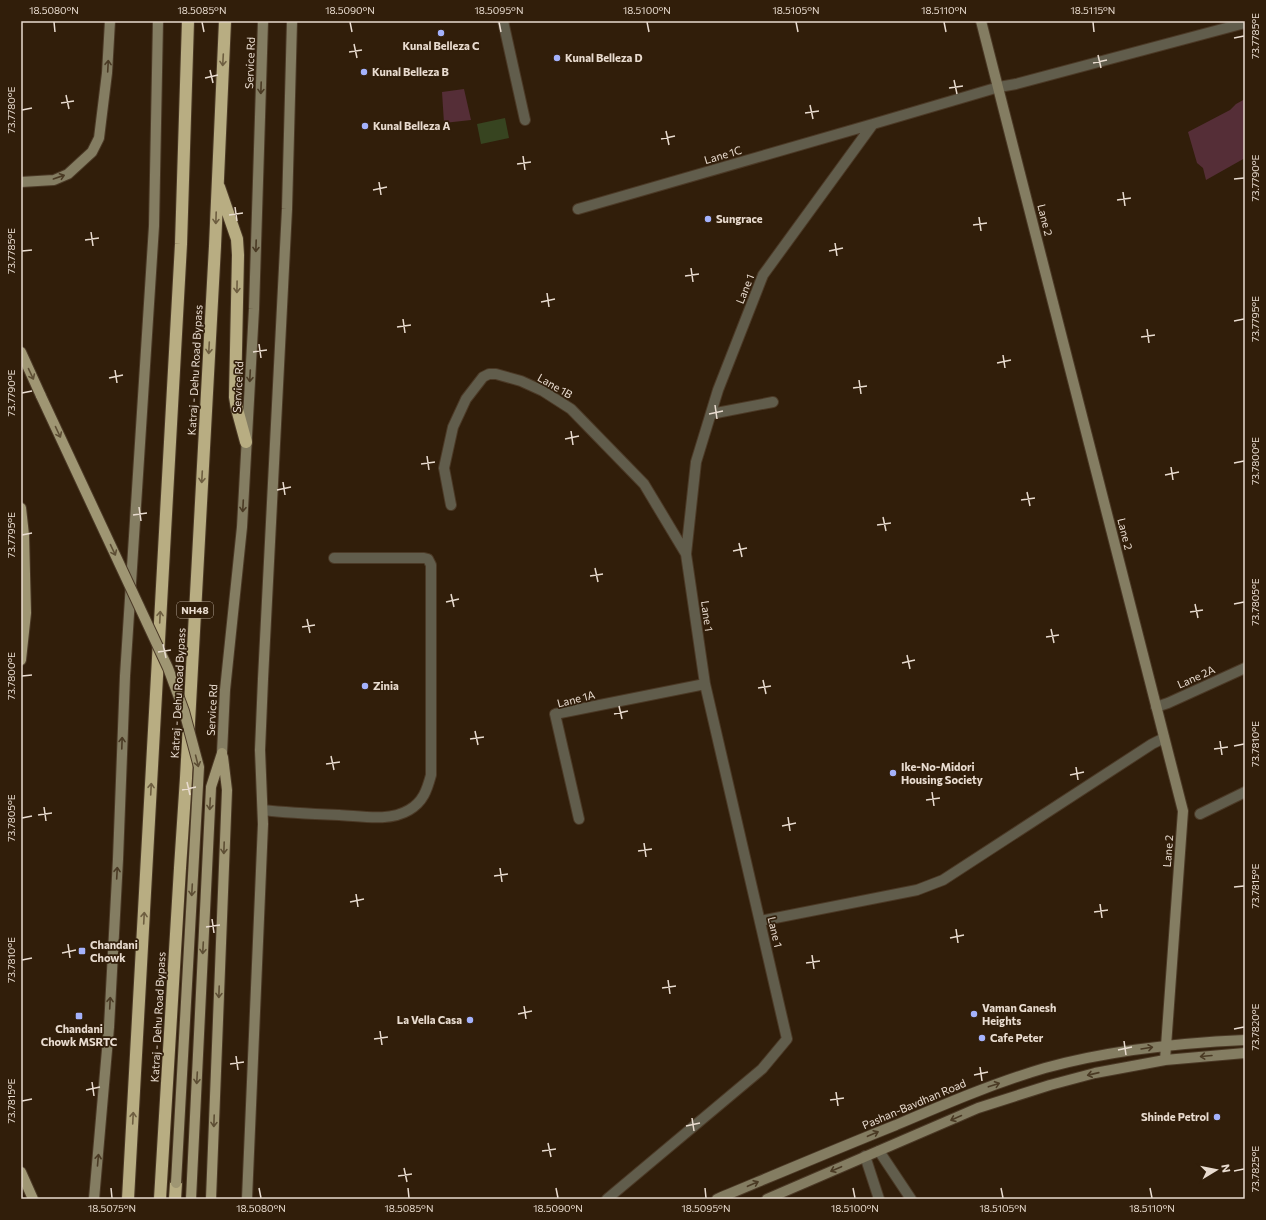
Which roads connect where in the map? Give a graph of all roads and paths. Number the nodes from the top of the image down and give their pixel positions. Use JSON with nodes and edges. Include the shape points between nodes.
{"nodes":[{"id":1,"x":110,"y":21,"type":"edge"},
{"id":2,"x":158,"y":21,"type":"edge"},
{"id":3,"x":188,"y":21,"type":"edge"},
{"id":4,"x":225,"y":21,"type":"edge"},
{"id":5,"x":263,"y":21,"type":"edge"},
{"id":6,"x":292,"y":21,"type":"edge"},
{"id":7,"x":503,"y":21,"type":"edge"},
{"id":8,"x":981,"y":21,"type":"edge"},
{"id":9,"x":1245,"y":23,"type":"edge"},
{"id":10,"x":999,"y":87,"type":"junction"},
{"id":11,"x":525,"y":120,"type":"dead end"},
{"id":12,"x":873,"y":124,"type":"junction"},
{"id":13,"x":21,"y":182,"type":"edge"},
{"id":14,"x":217,"y":182,"type":"junction"},
{"id":15,"x":578,"y":209,"type":"dead end"},
{"id":16,"x":21,"y":352,"type":"edge"},
{"id":17,"x":773,"y":402,"type":"dead end"},
{"id":18,"x":711,"y":414,"type":"junction"},
{"id":19,"x":246,"y":442,"type":"junction"},
{"id":20,"x":451,"y":505,"type":"dead end"},
{"id":21,"x":21,"y":508,"type":"edge"},
{"id":22,"x":686,"y":554,"type":"junction"},
{"id":23,"x":334,"y":558,"type":"dead end"},
{"id":24,"x":21,"y":660,"type":"edge"},
{"id":25,"x":1245,"y":668,"type":"edge"},
{"id":26,"x":705,"y":684,"type":"junction"},
{"id":27,"x":1156,"y":707,"type":"junction"},
{"id":28,"x":1164,"y":738,"type":"junction"},
{"id":29,"x":222,"y":753,"type":"junction"},
{"id":30,"x":1245,"y":792,"type":"edge"},
{"id":31,"x":262,"y":810,"type":"junction"},
{"id":32,"x":1200,"y":814,"type":"dead end"},
{"id":33,"x":579,"y":818,"type":"dead end"},
{"id":34,"x":760,"y":921,"type":"junction"},
{"id":35,"x":1245,"y":1040,"type":"edge"},
{"id":36,"x":1166,"y":1045,"type":"junction"},
{"id":37,"x":1245,"y":1053,"type":"edge"},
{"id":38,"x":1165,"y":1060,"type":"junction"},
{"id":39,"x":879,"y":1152,"type":"junction"},
{"id":40,"x":865,"y":1156,"type":"junction"},
{"id":41,"x":21,"y":1172,"type":"edge"},
{"id":42,"x":176,"y":1183,"type":"joint"},
{"id":43,"x":33,"y":1199,"type":"edge"},
{"id":44,"x":94,"y":1199,"type":"edge"},
{"id":45,"x":128,"y":1199,"type":"edge"},
{"id":46,"x":160,"y":1199,"type":"edge"},
{"id":47,"x":175,"y":1199,"type":"edge"},
{"id":48,"x":191,"y":1199,"type":"edge"},
{"id":49,"x":211,"y":1199,"type":"edge"},
{"id":50,"x":247,"y":1199,"type":"edge"},
{"id":51,"x":607,"y":1199,"type":"edge"},
{"id":52,"x":717,"y":1199,"type":"edge"},
{"id":53,"x":767,"y":1199,"type":"edge"},
{"id":54,"x":879,"y":1199,"type":"edge"},
{"id":55,"x":911,"y":1199,"type":"edge"}],
"edges":[{"from":13,"to":1,"type":"street","one_way":true,"via":[[54,180],[68,174],[92,152],[99,138]]},
{"from":44,"to":2,"type":"street","one_way":true,"via":[[109,1027],[125,676],[154,226]]},
{"from":45,"to":3,"type":"highway","name":"Katraj - Dehu Road Bypass","number":"NH48","one_way":true,"via":[[180,260]]},
{"from":4,"to":14,"type":"highway","name":"Katraj - Dehu Road Bypass","number":"NH48","one_way":true},
{"from":5,"to":19,"type":"street","name":"Service Rd","one_way":true,"via":[[254,309]]},
{"from":6,"to":31,"type":"street","via":[[287,209],[262,679]]},
{"from":7,"to":11,"type":"street"},
{"from":8,"to":10,"type":"street","name":"Lane 2"},
{"from":9,"to":10,"type":"street"},
{"from":10,"to":12,"type":"street"},
{"from":10,"to":27,"type":"street","name":"Lane 2"},
{"from":12,"to":15,"type":"street","name":"Lane 1C"},
{"from":12,"to":18,"type":"street","name":"Lane 1","via":[[763,275]]},
{"from":14,"to":19,"type":"highway","one_way":true,"via":[[237,238],[235,397]]},
{"from":14,"to":46,"type":"highway","name":"Katraj - Dehu Road Bypass","number":"NH48","one_way":true,"via":[[186,778]]},
{"from":16,"to":42,"type":"main road","one_way":true,"bridge":true,"via":[[168,668],[184,711],[199,767]]},
{"from":17,"to":18,"type":"street"},
{"from":18,"to":22,"type":"street","name":"Lane 1","via":[[696,462]]},
{"from":19,"to":29,"type":"street","name":"Service Rd","one_way":true,"via":[[242,527],[225,690]]},
{"from":20,"to":22,"type":"street","name":"Lane 1B","via":[[444,468],[453,427],[466,399],[483,377],[496,374],[543,391],[571,409],[644,484]]},
{"from":21,"to":24,"type":"main road","via":[[26,613]]},
{"from":22,"to":26,"type":"street","name":"Lane 1"},
{"from":23,"to":31,"type":"street","via":[[424,558],[430,562],[431,775],[428,787],[422,800],[408,810],[392,816]]},
{"from":25,"to":27,"type":"street","name":"Lane 2A"},
{"from":26,"to":33,"type":"street","name":"Lane 1A","via":[[555,714]]},
{"from":26,"to":34,"type":"street","name":"Lane 1"},
{"from":27,"to":28,"type":"street","name":"Lane 2"},
{"from":28,"to":34,"type":"street","via":[[943,880],[917,890]]},
{"from":28,"to":36,"type":"street","name":"Lane 2","via":[[1183,811]]},
{"from":29,"to":48,"type":"main road","one_way":true,"via":[[211,787]]},
{"from":29,"to":49,"type":"main road","one_way":true,"via":[[227,790]]},
{"from":30,"to":32,"type":"street"},
{"from":31,"to":50,"type":"street"},
{"from":34,"to":51,"type":"street","name":"Lane 1","via":[[787,1039],[762,1069]]},
{"from":35,"to":36,"type":"street","name":"Pashan-Bavdhan Road"},
{"from":36,"to":38,"type":"street","name":"Lane 2"},
{"from":52,"to":36,"type":"street","name":"Pashan-Bavdhan Road","one_way":true,"via":[[980,1090],[1046,1068],[1092,1057]]},
{"from":37,"to":38,"type":"street","one_way":true},
{"from":38,"to":39,"type":"street","one_way":true,"via":[[1095,1073],[1036,1089],[978,1108]]},
{"from":39,"to":40,"type":"street"},
{"from":39,"to":55,"type":"street"},
{"from":40,"to":53,"type":"street","one_way":true},
{"from":40,"to":54,"type":"street"},
{"from":41,"to":43,"type":"main road"},
{"from":42,"to":47,"type":"highway"}]}
